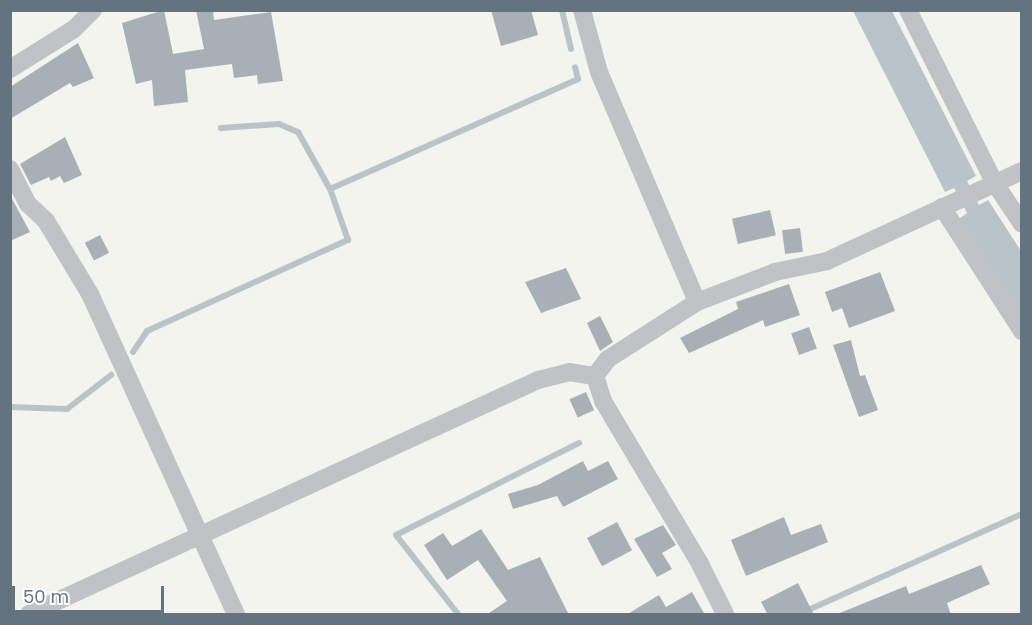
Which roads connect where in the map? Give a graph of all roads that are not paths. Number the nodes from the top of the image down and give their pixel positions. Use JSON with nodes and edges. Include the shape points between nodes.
{"nodes":[{"id":1,"x":93,"y":10,"type":"edge"},
{"id":2,"x":582,"y":10,"type":"edge"},
{"id":3,"x":908,"y":10,"type":"edge"},
{"id":4,"x":10,"y":69,"type":"edge"},
{"id":5,"x":10,"y":169,"type":"edge"},
{"id":6,"x":1022,"y":171,"type":"edge"},
{"id":7,"x":994,"y":182,"type":"junction"},
{"id":8,"x":949,"y":204,"type":"junction"},
{"id":9,"x":1022,"y":224,"type":"edge"},
{"id":10,"x":697,"y":302,"type":"junction"},
{"id":11,"x":1022,"y":332,"type":"edge"},
{"id":12,"x":595,"y":376,"type":"junction"},
{"id":13,"x":199,"y":536,"type":"junction"},
{"id":14,"x":29,"y":615,"type":"edge"},
{"id":15,"x":236,"y":615,"type":"edge"},
{"id":16,"x":725,"y":615,"type":"edge"}],
"edges":[{"from":1,"to":4,"type":"street","via":[[66,34]]},
{"from":2,"to":10,"type":"street","via":[[599,72]]},
{"from":3,"to":7,"type":"street"},
{"from":5,"to":13,"type":"street","via":[[28,204],[46,220],[90,294]]},
{"from":6,"to":7,"type":"street"},
{"from":7,"to":8,"type":"street"},
{"from":7,"to":9,"type":"street"},
{"from":8,"to":10,"type":"street","via":[[827,261],[776,272]]},
{"from":8,"to":11,"type":"street"},
{"from":10,"to":12,"type":"street","via":[[608,359]]},
{"from":12,"to":13,"type":"street","via":[[569,372],[538,380]]},
{"from":12,"to":16,"type":"street","via":[[603,401],[689,544]]},
{"from":13,"to":14,"type":"street"},
{"from":13,"to":15,"type":"street"}]}
